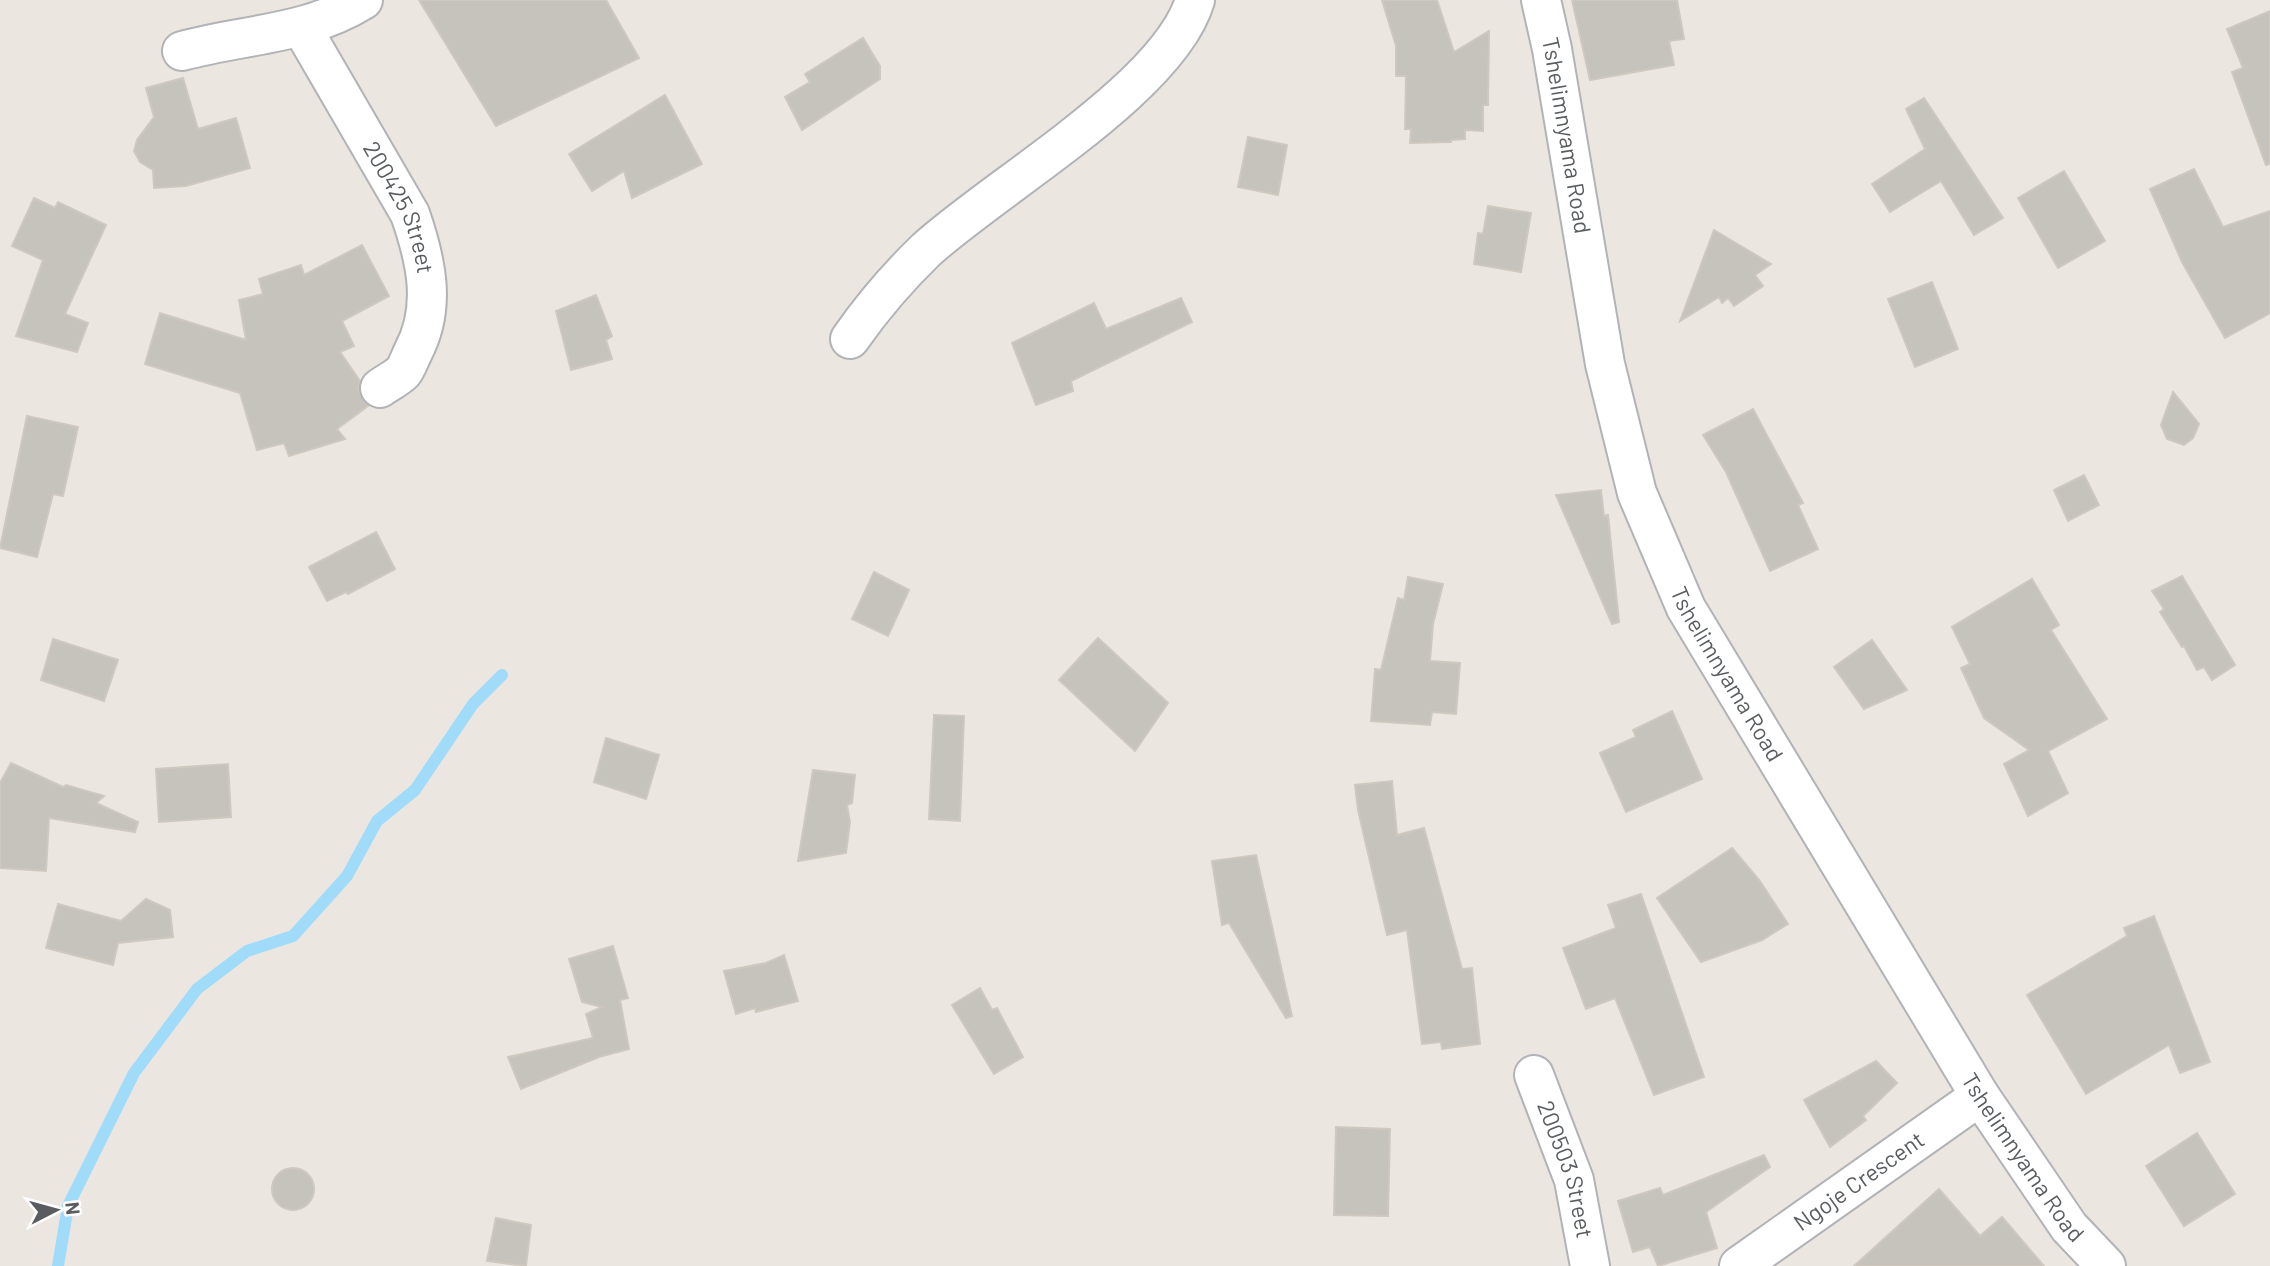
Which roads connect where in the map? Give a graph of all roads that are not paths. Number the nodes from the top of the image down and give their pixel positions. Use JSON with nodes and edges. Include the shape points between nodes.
{"nodes":[{"id":1,"x":363,"y":0,"type":"edge"},
{"id":2,"x":1195,"y":0,"type":"edge"},
{"id":3,"x":1519,"y":0,"type":"edge"},
{"id":4,"x":1541,"y":0,"type":"edge"},
{"id":5,"x":302,"y":28,"type":"junction"},
{"id":6,"x":1552,"y":49,"type":"junction"},
{"id":7,"x":182,"y":51,"type":"dead end"},
{"id":8,"x":850,"y":339,"type":"dead end"},
{"id":9,"x":380,"y":388,"type":"dead end"},
{"id":10,"x":1534,"y":1075,"type":"dead end"},
{"id":11,"x":1980,"y":1096,"type":"junction"},
{"id":12,"x":1590,"y":1266,"type":"edge"},
{"id":13,"x":1739,"y":1266,"type":"edge"},
{"id":14,"x":2106,"y":1266,"type":"edge"}],
"edges":[{"from":1,"to":5,"type":"street"},
{"from":2,"to":8,"type":"street","via":[[1189,20],[1153,68],[928,249],[877,300]]},
{"from":3,"to":6,"type":"street"},
{"from":4,"to":6,"type":"street","name":"Tshelimnyama Road"},
{"from":5,"to":7,"type":"street"},
{"from":5,"to":9,"type":"street","name":"200425 Street","via":[[410,214],[422,248],[427,296],[420,339],[403,372]]},
{"from":6,"to":11,"type":"street","name":"Tshelimnyama Road","via":[[1605,364],[1637,492],[1686,608]]},
{"from":10,"to":12,"type":"street","name":"200503 Street","via":[[1574,1180]]},
{"from":11,"to":13,"type":"street","name":"Ngoje Crescent"},
{"from":11,"to":14,"type":"street","name":"Tshelimnyama Road","via":[[2069,1227]]}]}
